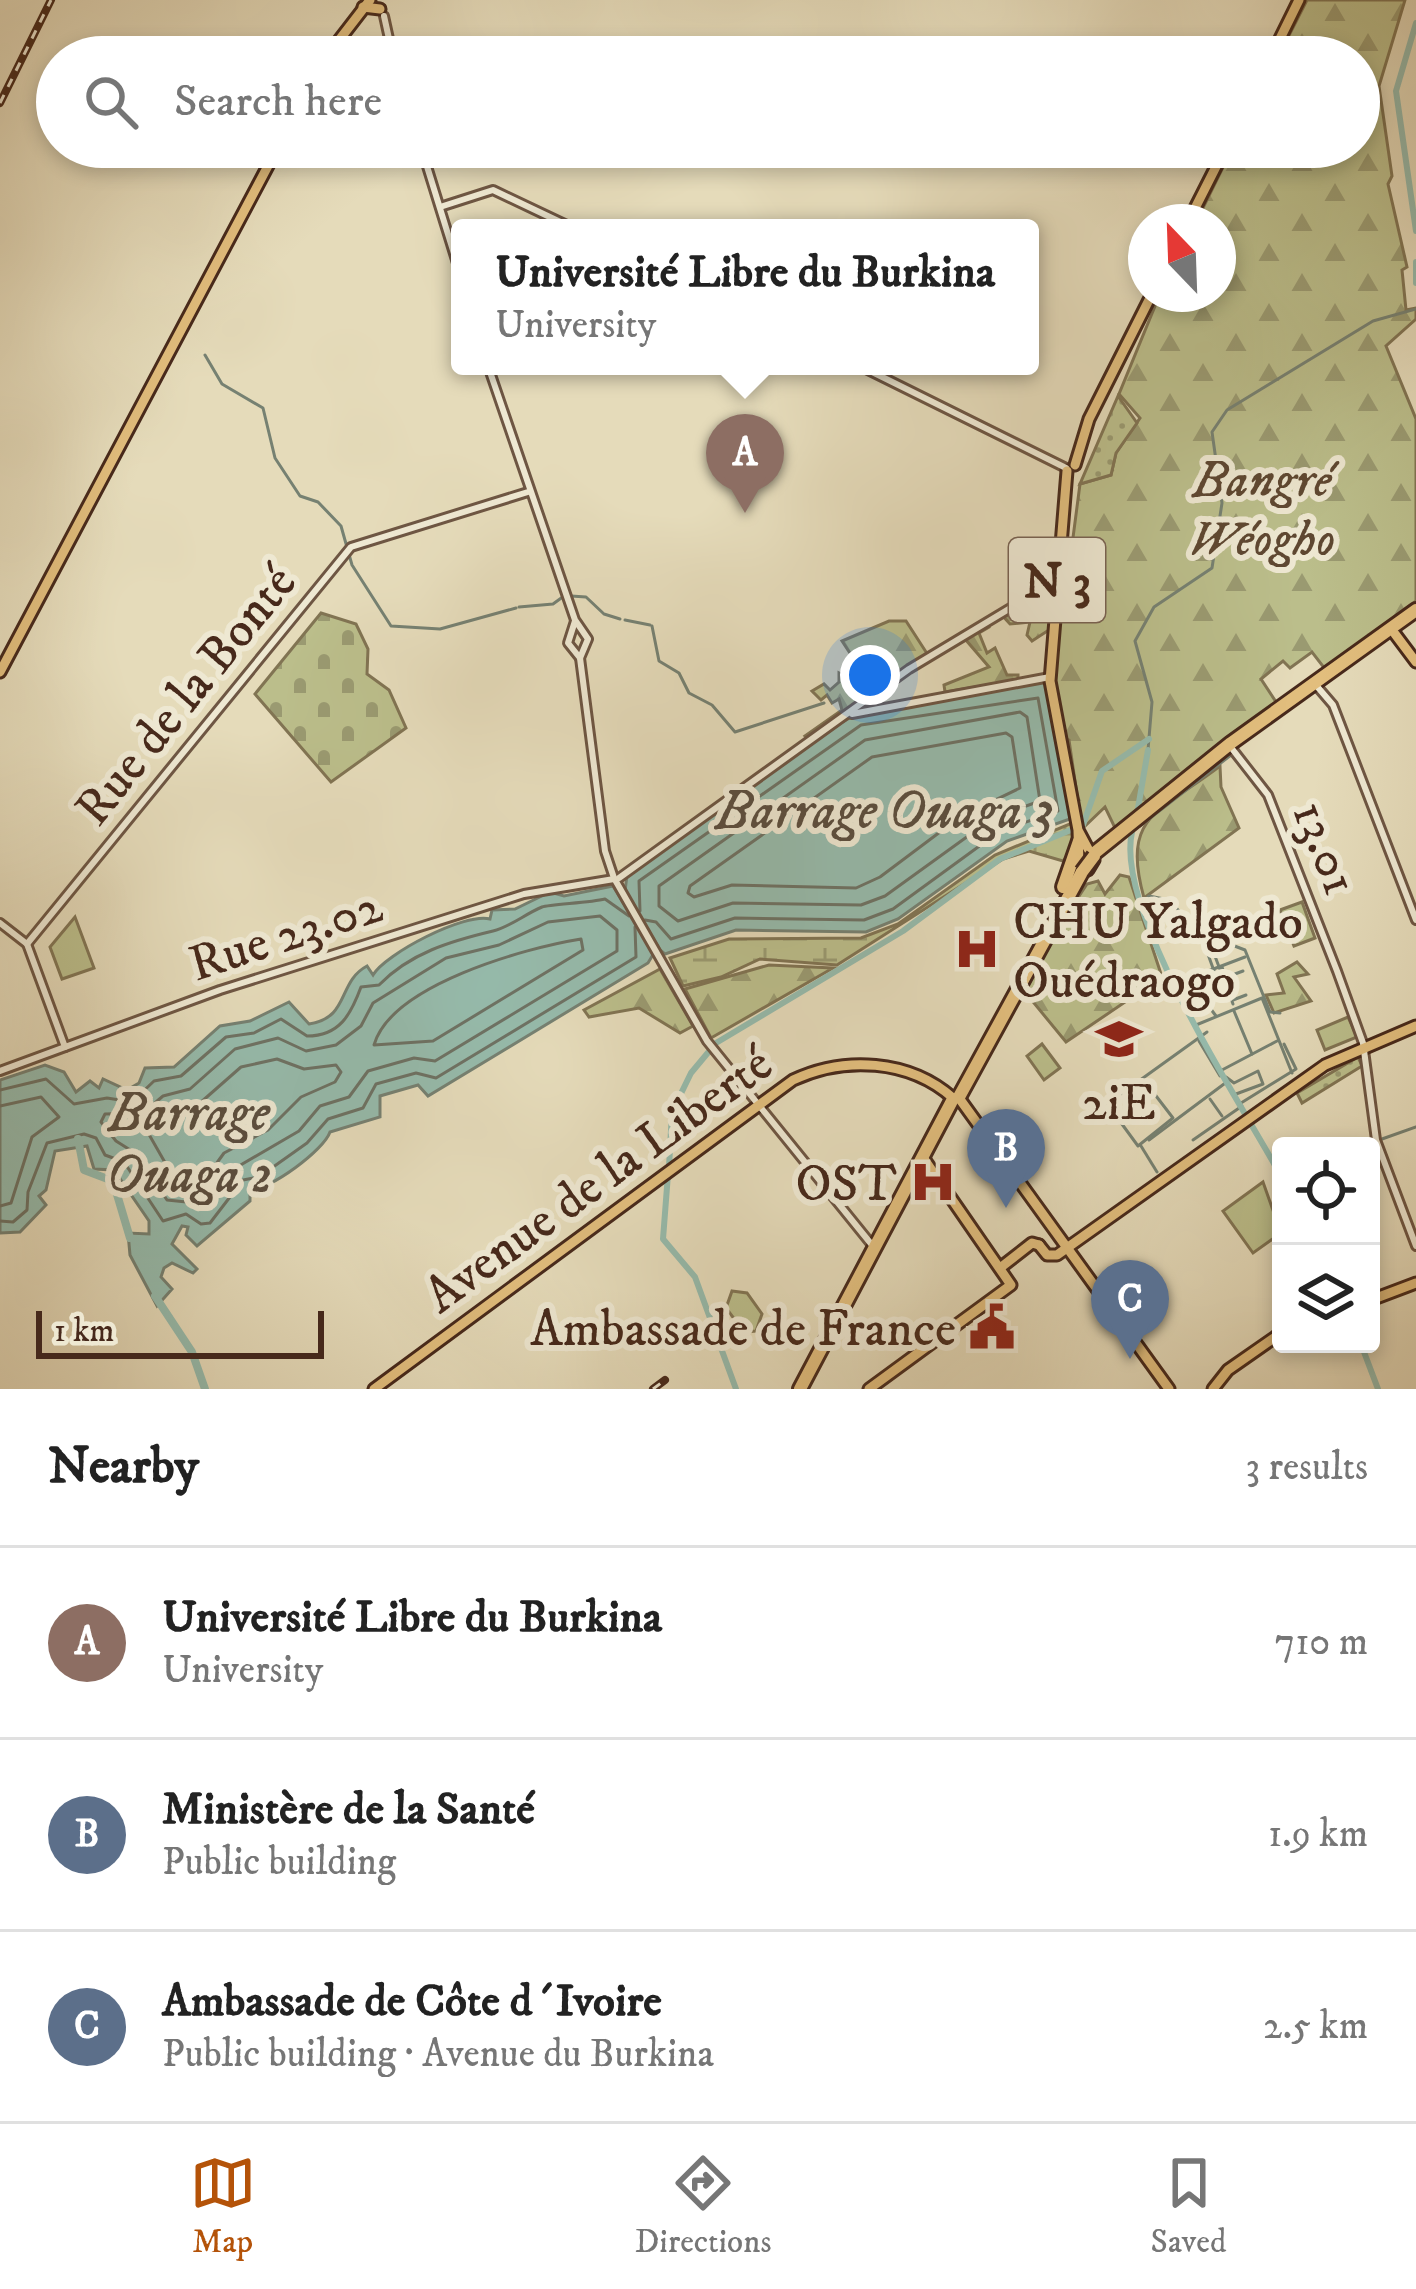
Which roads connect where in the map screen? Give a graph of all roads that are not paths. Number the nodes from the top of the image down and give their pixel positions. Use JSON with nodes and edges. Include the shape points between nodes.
{"nodes":[{"id":1,"x":1299,"y":0,"type":"edge"},
{"id":2,"x":373,"y":5,"type":"edge"},
{"id":3,"x":344,"y":36,"type":"edge"},
{"id":4,"x":384,"y":36,"type":"edge"},
{"id":5,"x":1281,"y":36,"type":"edge"},
{"id":6,"x":266,"y":168,"type":"edge"},
{"id":7,"x":428,"y":168,"type":"edge"},
{"id":8,"x":1215,"y":168,"type":"edge"},
{"id":9,"x":1197,"y":204,"type":"edge"},
{"id":10,"x":440,"y":207,"type":"junction"},
{"id":11,"x":554,"y":219,"type":"edge"},
{"id":12,"x":451,"y":243,"type":"edge"},
{"id":13,"x":1143,"y":312,"type":"edge"},
{"id":14,"x":491,"y":375,"type":"edge"},
{"id":15,"x":879,"y":375,"type":"edge"},
{"id":16,"x":1070,"y":467,"type":"junction"},
{"id":17,"x":528,"y":492,"type":"junction"},
{"id":18,"x":1057,"y":580,"type":"junction"},
{"id":19,"x":1416,"y":612,"type":"edge"},
{"id":20,"x":1392,"y":631,"type":"junction"},
{"id":21,"x":577,"y":632,"type":"junction"},
{"id":22,"x":579,"y":652,"type":"junction"},
{"id":23,"x":1416,"y":662,"type":"edge"},
{"id":24,"x":0,"y":669,"type":"edge"},
{"id":25,"x":1050,"y":677,"type":"junction"},
{"id":26,"x":1317,"y":685,"type":"junction"},
{"id":27,"x":848,"y":714,"type":"junction"},
{"id":28,"x":1234,"y":747,"type":"junction"},
{"id":29,"x":1079,"y":834,"type":"joint"},
{"id":30,"x":1086,"y":860,"type":"junction"},
{"id":31,"x":618,"y":876,"type":"junction"},
{"id":32,"x":1416,"y":920,"type":"edge"},
{"id":33,"x":0,"y":922,"type":"edge"},
{"id":34,"x":1041,"y":941,"type":"junction"},
{"id":35,"x":27,"y":944,"type":"junction"},
{"id":36,"x":1026,"y":964,"type":"junction"},
{"id":37,"x":1416,"y":1025,"type":"edge"},
{"id":38,"x":1365,"y":1044,"type":"junction"},
{"id":39,"x":65,"y":1047,"type":"junction"},
{"id":40,"x":0,"y":1071,"type":"edge"},
{"id":41,"x":957,"y":1099,"type":"junction"},
{"id":42,"x":758,"y":1103,"type":"junction"},
{"id":43,"x":922,"y":1156,"type":"junction"},
{"id":44,"x":1416,"y":1243,"type":"edge"},
{"id":45,"x":1066,"y":1247,"type":"junction"},
{"id":46,"x":874,"y":1248,"type":"junction"},
{"id":47,"x":1001,"y":1267,"type":"junction"},
{"id":48,"x":1416,"y":1282,"type":"edge"},
{"id":49,"x":1380,"y":1296,"type":"edge"},
{"id":50,"x":1272,"y":1340,"type":"edge"},
{"id":51,"x":374,"y":1389,"type":"edge"},
{"id":52,"x":800,"y":1389,"type":"edge"},
{"id":53,"x":867,"y":1389,"type":"edge"},
{"id":54,"x":1168,"y":1389,"type":"edge"},
{"id":55,"x":1215,"y":1389,"type":"edge"}],
"edges":[{"from":1,"to":5,"type":"main road"},
{"from":2,"to":3,"type":"main road"},
{"from":2,"to":4,"type":"street"},
{"from":6,"to":24,"type":"main road"},
{"from":7,"to":10,"type":"street"},
{"from":8,"to":9,"type":"main road"},
{"from":10,"to":11,"type":"street","via":[[493,190]]},
{"from":10,"to":12,"type":"street"},
{"from":13,"to":16,"type":"main road","number":"N 3"},
{"from":14,"to":17,"type":"street"},
{"from":15,"to":16,"type":"street"},
{"from":16,"to":18,"type":"main road","number":"N 3"},
{"from":17,"to":21,"type":"street"},
{"from":17,"to":35,"type":"street","name":"Rue de la Bonté","via":[[349,549]]},
{"from":18,"to":25,"type":"main road","number":"N 3"},
{"from":18,"to":27,"type":"street"},
{"from":19,"to":20,"type":"highway"},
{"from":20,"to":23,"type":"main road"},
{"from":20,"to":26,"type":"highway"},
{"from":21,"to":22,"type":"street","via":[[568,640]]},
{"from":21,"to":22,"type":"street","via":[[588,639]]},
{"from":22,"to":31,"type":"street"},
{"from":25,"to":27,"type":"street"},
{"from":25,"to":29,"type":"main road","number":"N 3"},
{"from":26,"to":28,"type":"highway"},
{"from":26,"to":32,"type":"street","via":[[1334,705]]},
{"from":27,"to":31,"type":"street"},
{"from":28,"to":30,"type":"highway"},
{"from":28,"to":38,"type":"street","name":"13.01","via":[[1268,795]]},
{"from":29,"to":30,"type":"highway","via":[[1089,846]]},
{"from":30,"to":34,"type":"highway"},
{"from":30,"to":36,"type":"highway","via":[[1070,874]]},
{"from":31,"to":39,"type":"street","name":"Rue 23.02","via":[[524,894]]},
{"from":31,"to":42,"type":"street","via":[[711,1046]]},
{"from":33,"to":35,"type":"street"},
{"from":34,"to":36,"type":"highway"},
{"from":34,"to":41,"type":"highway"},
{"from":35,"to":39,"type":"street"},
{"from":36,"to":41,"type":"highway"},
{"from":37,"to":38,"type":"main road"},
{"from":38,"to":44,"type":"street","name":"13.01","via":[[1376,1140]]},
{"from":38,"to":45,"type":"main road"},
{"from":39,"to":40,"type":"street","name":"Rue 23.02"},
{"from":41,"to":42,"type":"main road","name":"Avenue de la Liberté","via":[[904,1071],[856,1064],[804,1075]]},
{"from":41,"to":43,"type":"highway"},
{"from":41,"to":45,"type":"main road"},
{"from":42,"to":46,"type":"street"},
{"from":42,"to":51,"type":"main road","name":"Avenue de la Liberté"},
{"from":43,"to":46,"type":"highway"},
{"from":43,"to":47,"type":"main road"},
{"from":45,"to":47,"type":"main road","via":[[1053,1254],[1032,1243]]},
{"from":45,"to":54,"type":"main road"},
{"from":46,"to":52,"type":"highway"},
{"from":47,"to":53,"type":"main road","via":[[1008,1290]]},
{"from":48,"to":49,"type":"main road"},
{"from":50,"to":55,"type":"main road"}]}
